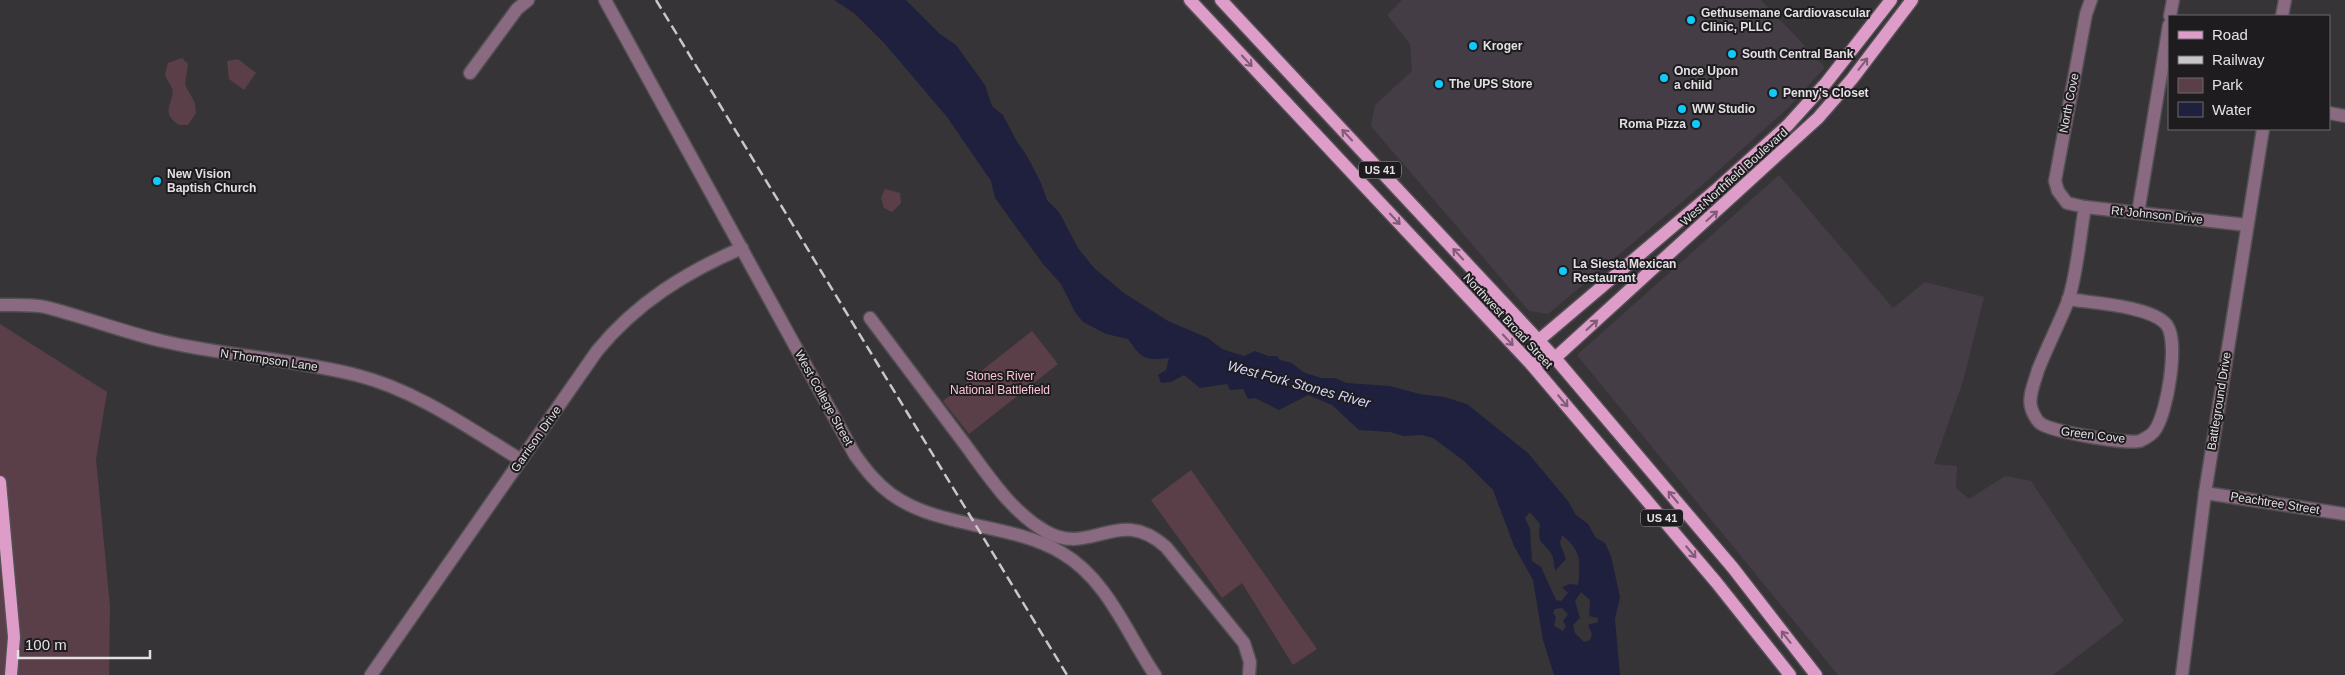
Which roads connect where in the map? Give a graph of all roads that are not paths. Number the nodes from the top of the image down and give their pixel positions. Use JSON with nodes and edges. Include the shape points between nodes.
{"nodes":[{"id":1,"x":528,"y":0,"type":"edge"},
{"id":2,"x":605,"y":0,"type":"edge"},
{"id":3,"x":1190,"y":0,"type":"edge"},
{"id":4,"x":1221,"y":0,"type":"edge"},
{"id":5,"x":1891,"y":0,"type":"edge"},
{"id":6,"x":1912,"y":0,"type":"edge"},
{"id":7,"x":2091,"y":0,"type":"edge"},
{"id":8,"x":2173,"y":0,"type":"edge"},
{"id":9,"x":2284,"y":0,"type":"edge"},
{"id":10,"x":2170,"y":15,"type":"edge"},
{"id":11,"x":2282,"y":15,"type":"edge"},
{"id":12,"x":1240,"y":21,"type":"junction"},
{"id":13,"x":2168,"y":31,"type":"edge"},
{"id":14,"x":1224,"y":36,"type":"junction"},
{"id":15,"x":470,"y":73,"type":"dead end"},
{"id":16,"x":1320,"y":106,"type":"junction"},
{"id":17,"x":2330,"y":113,"type":"edge"},
{"id":18,"x":2345,"y":116,"type":"edge"},
{"id":19,"x":1302,"y":120,"type":"junction"},
{"id":20,"x":2263,"y":130,"type":"edge"},
{"id":21,"x":1378,"y":168,"type":"junction"},
{"id":22,"x":1362,"y":183,"type":"junction"},
{"id":23,"x":2067,"y":203,"type":"joint"},
{"id":24,"x":2085,"y":207,"type":"junction"},
{"id":25,"x":2138,"y":213,"type":"junction"},
{"id":26,"x":2247,"y":225,"type":"junction"},
{"id":27,"x":742,"y":248,"type":"junction"},
{"id":28,"x":2068,"y":299,"type":"junction"},
{"id":29,"x":0,"y":305,"type":"edge"},
{"id":30,"x":870,"y":318,"type":"dead end"},
{"id":31,"x":1539,"y":340,"type":"junction"},
{"id":32,"x":1556,"y":358,"type":"junction"},
{"id":33,"x":1531,"y":364,"type":"junction"},
{"id":34,"x":521,"y":460,"type":"junction"},
{"id":35,"x":0,"y":482,"type":"edge"},
{"id":36,"x":2205,"y":493,"type":"junction"},
{"id":37,"x":2345,"y":514,"type":"edge"},
{"id":38,"x":1733,"y":568,"type":"junction"},
{"id":39,"x":1716,"y":582,"type":"junction"},
{"id":40,"x":11,"y":675,"type":"edge"},
{"id":41,"x":371,"y":675,"type":"edge"},
{"id":42,"x":1155,"y":675,"type":"edge"},
{"id":43,"x":1249,"y":675,"type":"edge"},
{"id":44,"x":1790,"y":675,"type":"edge"},
{"id":45,"x":1816,"y":675,"type":"edge"},
{"id":46,"x":2182,"y":675,"type":"edge"}],
"edges":[{"from":1,"to":15,"type":"street","via":[[517,9]]},
{"from":2,"to":27,"type":"street","name":"West College Street"},
{"from":3,"to":14,"type":"main road","name":"Northwest Broad Street","number":"US 41"},
{"from":4,"to":12,"type":"main road","name":"Northwest Broad Street","number":"US 41"},
{"from":5,"to":31,"type":"main road","name":"West Northfield Boulevard","via":[[1826,83],[1788,125]]},
{"from":32,"to":6,"type":"main road","name":"West Northfield Boulevard","one_way":true,"via":[[1818,118]]},
{"from":7,"to":23,"type":"street","name":"North Cove","via":[[2055,181]]},
{"from":8,"to":10,"type":"street"},
{"from":9,"to":11,"type":"street"},
{"from":12,"to":14,"type":"main road"},
{"from":12,"to":16,"type":"main road","name":"Northwest Broad Street","number":"US 41"},
{"from":13,"to":25,"type":"street"},
{"from":14,"to":19,"type":"main road","name":"Northwest Broad Street","number":"US 41","one_way":true},
{"from":16,"to":19,"type":"main road"},
{"from":21,"to":16,"type":"main road","name":"Northwest Broad Street","number":"US 41","one_way":true},
{"from":17,"to":18,"type":"street"},
{"from":19,"to":22,"type":"main road","name":"Northwest Broad Street","number":"US 41"},
{"from":20,"to":26,"type":"street","name":"Battleground Drive"},
{"from":21,"to":22,"type":"main road"},
{"from":31,"to":21,"type":"main road","name":"Northwest Broad Street","number":"US 41","one_way":true},
{"from":22,"to":33,"type":"main road","name":"Northwest Broad Street","number":"US 41","one_way":true},
{"from":23,"to":24,"type":"street","name":"Rt Johnson Drive"},
{"from":24,"to":25,"type":"street","name":"Rt Johnson Drive"},
{"from":24,"to":28,"type":"street","name":"Green Cove"},
{"from":25,"to":26,"type":"street","name":"Rt Johnson Drive"},
{"from":26,"to":36,"type":"street","name":"Battleground Drive"},
{"from":27,"to":34,"type":"street","name":"Garrison Drive","via":[[660,291],[614,330]]},
{"from":27,"to":42,"type":"street","name":"West College Street","via":[[855,455],[874,480],[911,506],[1031,538],[1063,553],[1102,589]]},
{"from":28,"to":28,"type":"street","name":"Green Cove","via":[[2137,311],[2156,316],[2168,325],[2173,341],[2173,358],[2162,418],[2155,432],[2140,441],[2053,430],[2039,423],[2030,407],[2041,361]]},
{"from":29,"to":34,"type":"street","name":"N Thompson Lane","via":[[44,307],[127,333],[186,347],[358,375],[448,414]]},
{"from":30,"to":43,"type":"street","via":[[1009,502],[1046,531],[1063,538],[1081,539],[1119,529],[1153,536],[1166,547],[1244,643],[1250,662]]},
{"from":31,"to":32,"type":"main road","name":"Northwest Broad Street","number":"US 41"},
{"from":31,"to":33,"type":"main road"},
{"from":32,"to":33,"type":"main road"},
{"from":38,"to":32,"type":"main road","name":"Northwest Broad Street","number":"US 41","one_way":true},
{"from":33,"to":39,"type":"main road","name":"Northwest Broad Street","number":"US 41","one_way":true},
{"from":34,"to":41,"type":"street","name":"Garrison Drive"},
{"from":35,"to":40,"type":"main road","via":[[14,637]]},
{"from":36,"to":37,"type":"street","name":"Peachtree Street"},
{"from":36,"to":46,"type":"street","name":"Battleground Drive"},
{"from":38,"to":39,"type":"main road"},
{"from":45,"to":38,"type":"main road","name":"Northwest Broad Street","number":"US 41","one_way":true},
{"from":39,"to":44,"type":"main road","name":"Northwest Broad Street","number":"US 41"}]}
